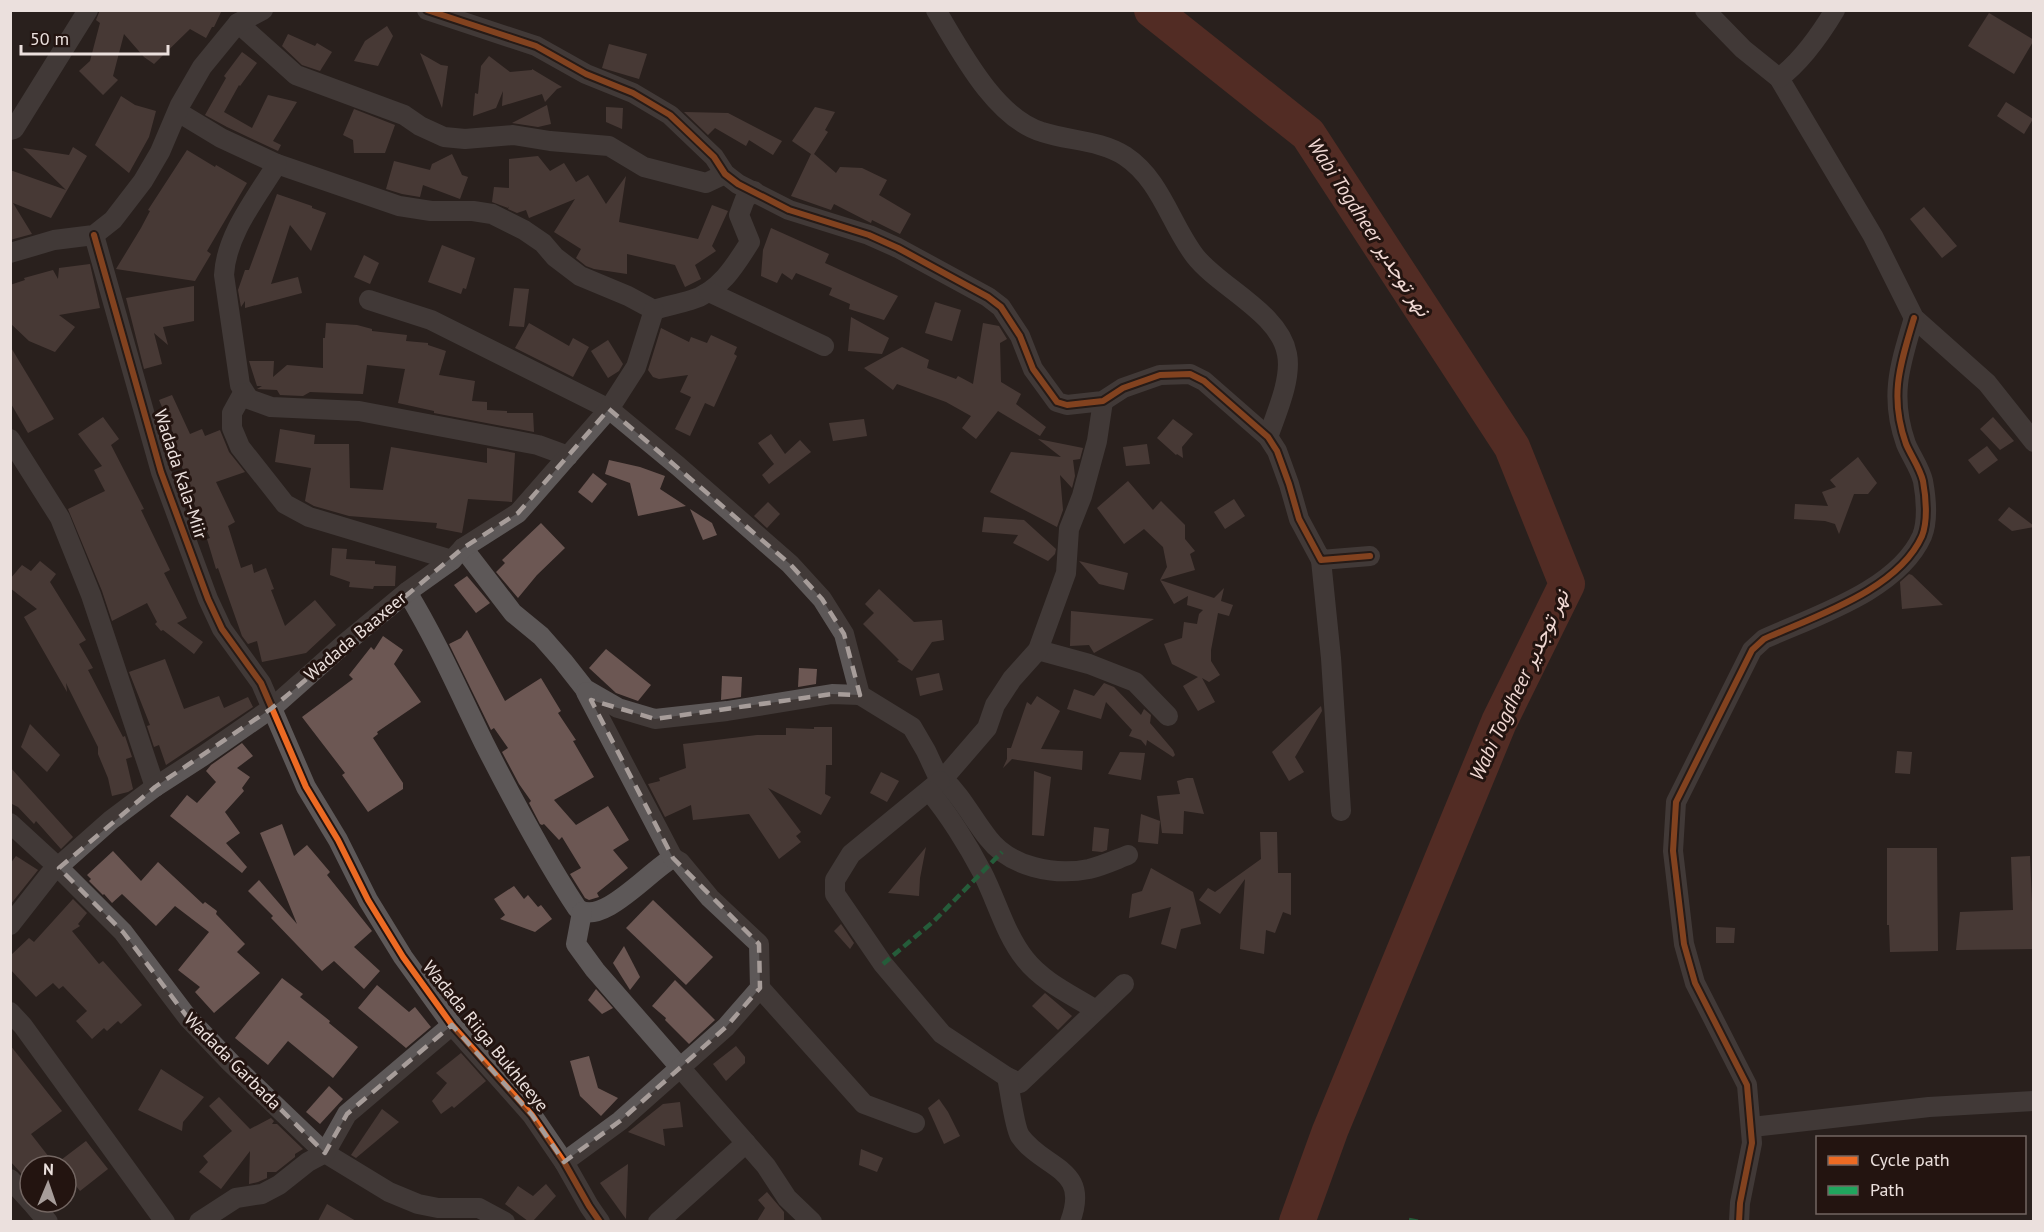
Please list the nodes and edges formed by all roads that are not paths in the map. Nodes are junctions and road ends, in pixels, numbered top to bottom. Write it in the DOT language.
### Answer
graph roads {
  1 [pos="88,10"];
  2 [pos="263,10"];
  3 [pos="427,10"];
  4 [pos="936,10"];
  5 [pos="1705,10"];
  6 [pos="1835,10"];
  7 [pos="238,22"];
  8 [pos="1779,78"];
  9 [pos="178,112"];
  10 [pos="10,130"];
  11 [pos="277,164"];
  12 [pos="725,174"];
  13 [pos="754,191"];
  14 [pos="94,235"];
  15 [pos="10,253"];
  16 [pos="709,292"];
  17 [pos="369,300"];
  18 [pos="654,310"];
  19 [pos="1914,318"];
  20 [pos="824,346"];
  21 [pos="243,393"];
  22 [pos="1102,401"];
  23 [pos="609,409"];
  24 [pos="1268,437"];
  25 [pos="10,439"];
  26 [pos="2034,442"];
  27 [pos="568,456"];
  28 [pos="458,554"];
  29 [pos="1370,556"];
  30 [pos="1321,560"];
  31 [pos="407,592"];
  32 [pos="1038,650"];
  33 [pos="585,689"];
  34 [pos="860,695"];
  35 [pos="272,708"];
  36 [pos="1168,716"];
  37 [pos="937,784"];
  38 [pos="155,787"];
  39 [pos="1341,811"];
  40 [pos="10,823"];
  41 [pos="1128,855"];
  42 [pos="673,858"];
  43 [pos="59,868"];
  44 [pos="582,912"];
  45 [pos="10,925"];
  46 [pos="1124,984"];
  47 [pos="760,988"];
  48 [pos="1096,1010"];
  49 [pos="10,1012"];
  50 [pos="452,1025"];
  51 [pos="680,1066"];
  52 [pos="1007,1077"];
  53 [pos="2034,1101"];
  54 [pos="915,1123"];
  55 [pos="1752,1126"];
  56 [pos="746,1143"];
  57 [pos="325,1153"];
  58 [pos="564,1162"];
  59 [pos="165,1221"];
  60 [pos="200,1221"];
  61 [pos="505,1221"];
  62 [pos="600,1221"];
  63 [pos="658,1221"];
  64 [pos="812,1221"];
  65 [pos="1070,1221"];
  66 [pos="1739,1221"];
  1 -- 10 [label="street"];
  2 -- 7 [label="street"];
  3 -- 12 [label="street"];
  4 -- 24 [label="street"];
  5 -- 8 [label="street"];
  6 -- 8 [label="street"];
  7 -- 9 [label="street"];
  7 -- 12 [label="street"];
  8 -- 19 [label="street"];
  9 -- 11 [label="street"];
  9 -- 14 [label="street"];
  11 -- 18 [label="street"];
  11 -- 21 [label="street"];
  12 -- 13 [label="street"];
  13 -- 16 [label="street"];
  13 -- 22 [label="street"];
  14 -- 15 [label="street"];
  14 -- 35 [label="street, Wadada Kala-Miir"];
  16 -- 18 [label="street"];
  16 -- 20 [label="street"];
  17 -- 23 [label="street"];
  18 -- 23 [label="street, Wadada Baaxeer"];
  19 -- 26 [label="street"];
  19 -- 55 [label="street"];
  21 -- 27 [label="street"];
  21 -- 28 [label="street"];
  22 -- 24 [label="street"];
  22 -- 32 [label="street"];
  23 -- 27 [label="street, Wadada Baaxeer"];
  23 -- 34 [label="street"];
  24 -- 30 [label="street"];
  25 -- 38 [label="street"];
  27 -- 28 [label="street, Wadada Baaxeer"];
  28 -- 31 [label="street, Wadada Baaxeer"];
  28 -- 33 [label="street"];
  29 -- 30 [label="street"];
  30 -- 39 [label="street"];
  31 -- 35 [label="street, Wadada Baaxeer"];
  31 -- 44 [label="street"];
  32 -- 36 [label="street"];
  32 -- 37 [label="street"];
  33 -- 34 [label="street"];
  33 -- 42 [label="street"];
  34 -- 37 [label="street"];
  35 -- 38 [label="street, Wadada Baaxeer"];
  35 -- 50 [label="street, Wadada Riiga Bukhleeye"];
  37 -- 41 [label="street"];
  37 -- 48 [label="street"];
  37 -- 52 [label="street"];
  38 -- 43 [label="street, Wadada Baaxeer"];
  40 -- 43 [label="street, Wadada Garbada"];
  42 -- 44 [label="street"];
  42 -- 47 [label="street"];
  43 -- 45 [label="street, Wadada Baaxeer"];
  43 -- 57 [label="street, Wadada Garbada"];
  44 -- 51 [label="street"];
  46 -- 48 [label="street"];
  47 -- 51 [label="street"];
  47 -- 54 [label="street"];
  48 -- 52 [label="street"];
  49 -- 59 [label="street"];
  50 -- 57 [label="street"];
  50 -- 58 [label="street, Wadada Riiga Bukhleeye"];
  51 -- 56 [label="street"];
  51 -- 58 [label="street"];
  52 -- 65 [label="street"];
  53 -- 55 [label="street"];
  55 -- 66 [label="street"];
  56 -- 63 [label="street"];
  56 -- 64 [label="street"];
  57 -- 60 [label="street"];
  57 -- 61 [label="street, Wadada Garbada"];
  58 -- 62 [label="street, Wadada Riiga Bukhleeye"];
}
